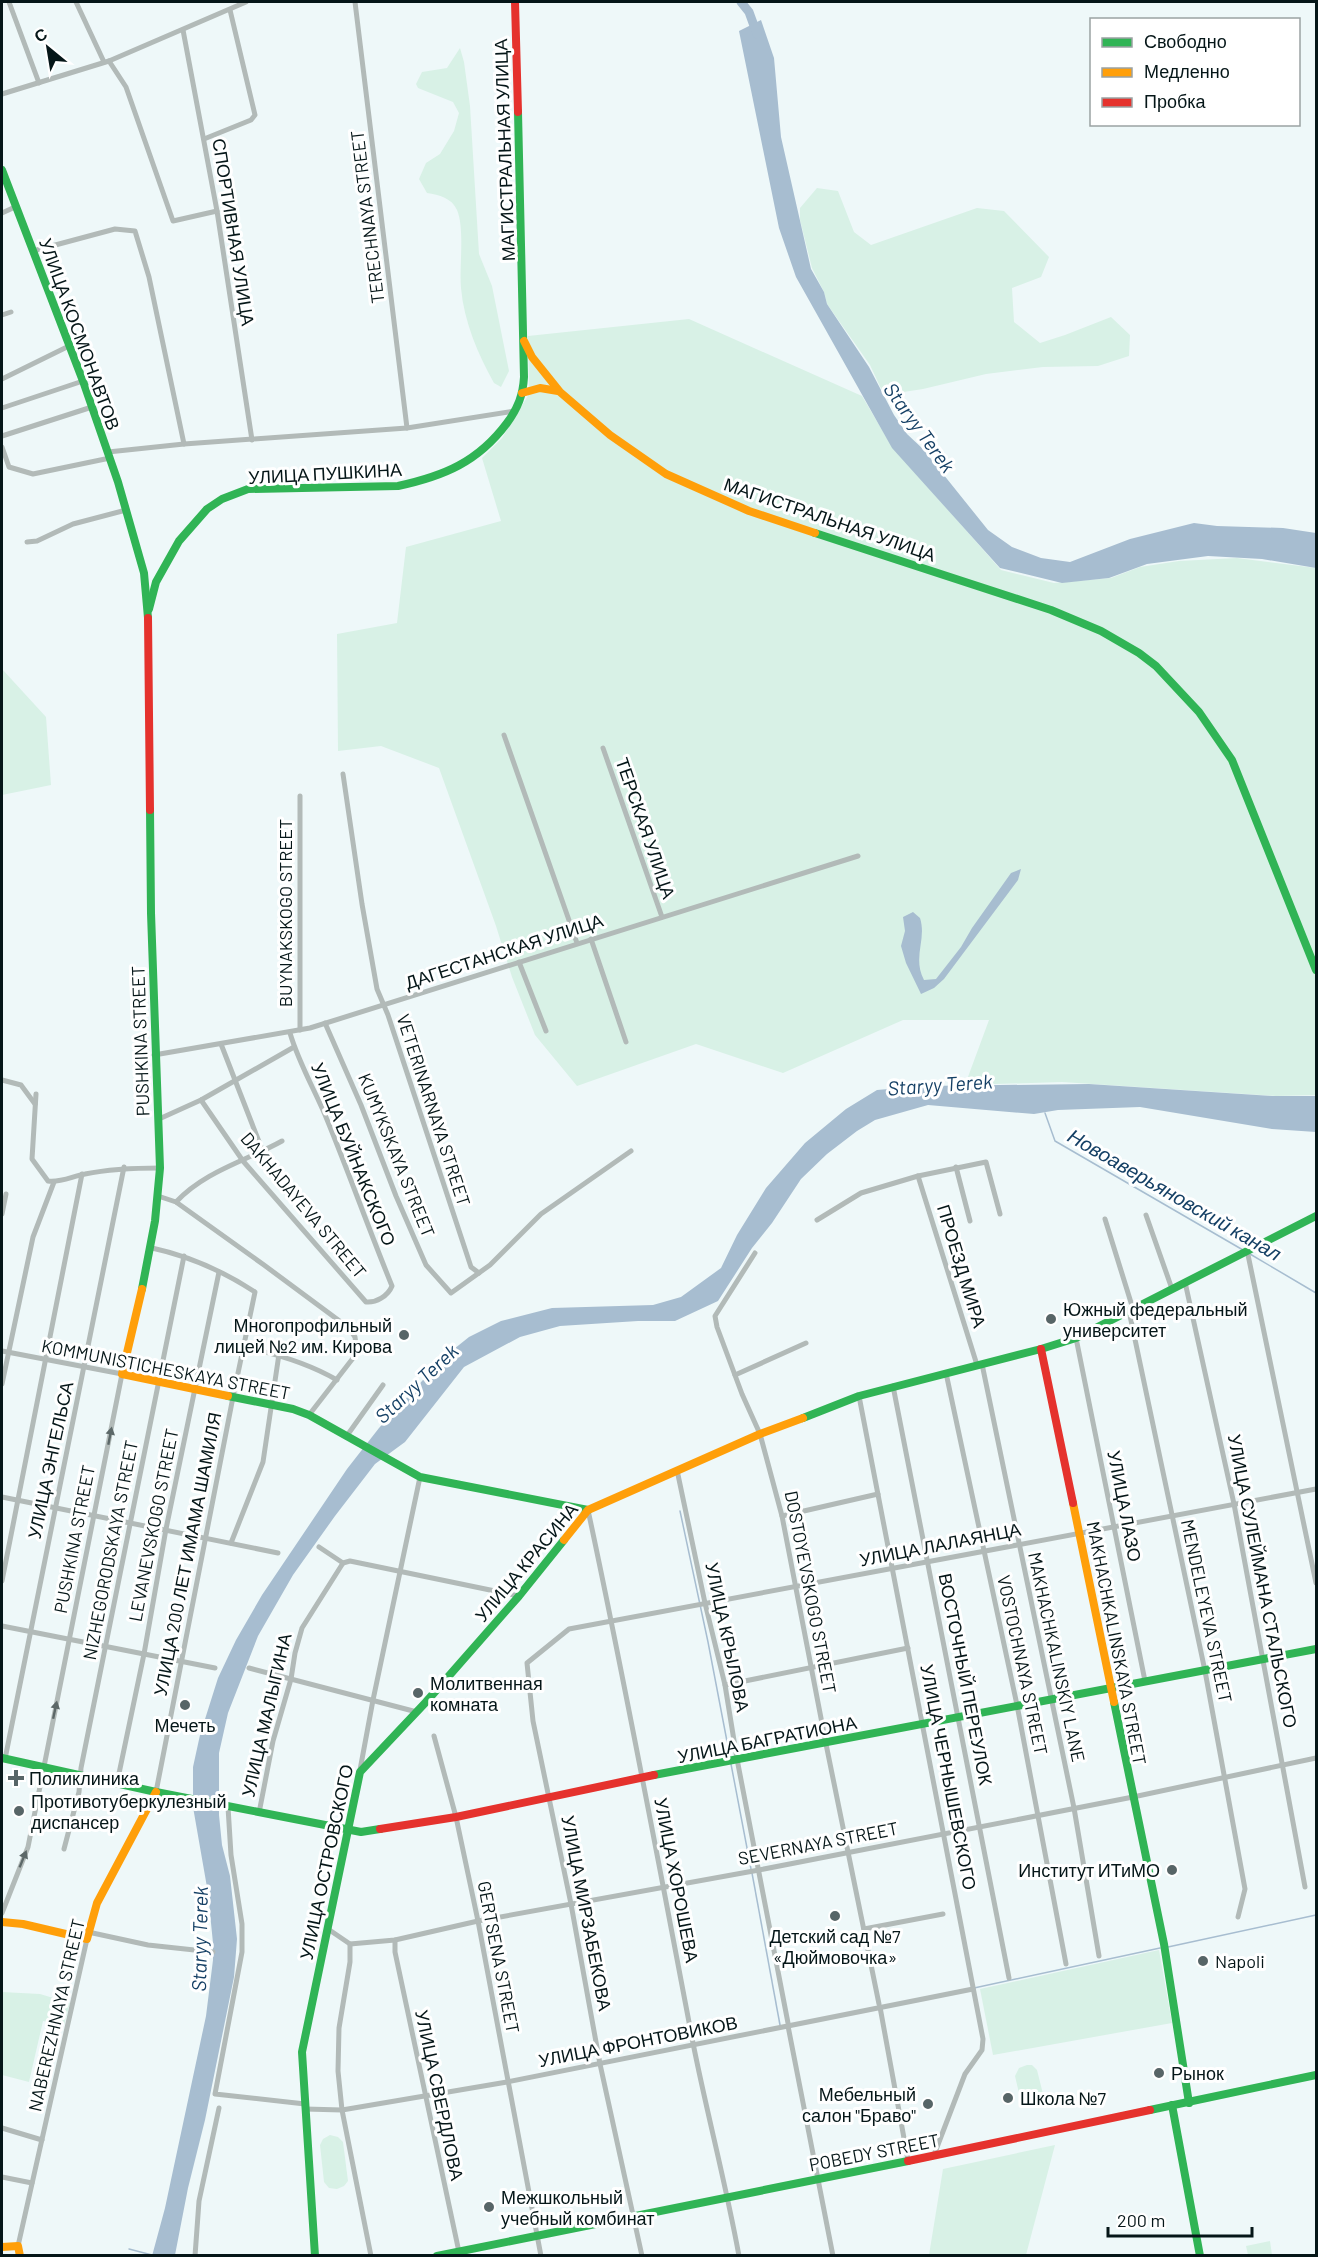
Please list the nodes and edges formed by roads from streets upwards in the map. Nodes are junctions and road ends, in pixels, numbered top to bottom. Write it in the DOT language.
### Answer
graph roads {
  1 [pos="9,2"];
  2 [pos="76,2"];
  3 [pos="246,2"];
  4 [pos="355,2"];
  5 [pos="515,2"];
  6 [pos="230,10"];
  7 [pos="183,30"];
  8 [pos="107,62"];
  9 [pos="39,82"];
  10 [pos="2,94"];
  11 [pos="204,139"];
  12 [pos="2,170"];
  13 [pos="15,207"];
  14 [pos="217,211"];
  15 [pos="2,213"];
  16 [pos="33,251"];
  17 [pos="11,312"];
  18 [pos="2,315"];
  19 [pos="525,341"];
  20 [pos="69,346"];
  21 [pos="2,379"];
  22 [pos="83,381"];
  23 [pos="560,392"];
  24 [pos="522,393"];
  25 [pos="92,407"];
  26 [pos="2,408"];
  27 [pos="515,411"];
  28 [pos="407,428"];
  29 [pos="2,436"];
  30 [pos="252,440"];
  31 [pos="184,444"];
  32 [pos="2,447"];
  33 [pos="109,455"];
  34 [pos="126,510"];
  35 [pos="27,542"];
  36 [pos="148,619"];
  37 [pos="504,735"];
  38 [pos="603,748"];
  39 [pos="343,774"];
  40 [pos="300,796"];
  41 [pos="858,856"];
  42 [pos="662,917"];
  43 [pos="591,939"];
  44 [pos="577,943"];
  45 [pos="519,962"];
  46 [pos="1317,970"];
  47 [pos="383,1005"];
  48 [pos="325,1023"];
  49 [pos="300,1030"];
  50 [pos="546,1031"];
  51 [pos="290,1033"];
  52 [pos="626,1042"];
  53 [pos="221,1044"];
  54 [pos="294,1047"];
  55 [pos="154,1054"];
  56 [pos="2,1080"];
  57 [pos="234,1081"];
  58 [pos="36,1094"];
  59 [pos="201,1100"];
  60 [pos="35,1104"];
  61 [pos="159,1119"];
  62 [pos="282,1141"];
  63 [pos="631,1151"];
  64 [pos="262,1152"];
  65 [pos="243,1161"];
  66 [pos="124,1167"];
  67 [pos="956,1167"];
  68 [pos="160,1168"];
  69 [pos="82,1174"];
  70 [pos="918,1176"];
  71 [pos="54,1182"];
  72 [pos="4,1195"];
  73 [pos="159,1196"];
  74 [pos="176,1202"];
  75 [pos="2,1214"];
  76 [pos="999,1214"];
  77 [pos="1146,1215"];
  78 [pos="1317,1216"];
  79 [pos="1105,1219"];
  80 [pos="816,1220"];
  81 [pos="970,1221"];
  82 [pos="152,1248"];
  83 [pos="1247,1250"];
  84 [pos="755,1253"];
  85 [pos="184,1256"];
  86 [pos="219,1272"];
  87 [pos="479,1273"];
  88 [pos="1185,1282"];
  89 [pos="392,1286"];
  90 [pos="1172,1289"];
  91 [pos="1131,1310"];
  92 [pos="1076,1338"];
  93 [pos="806,1343"];
  94 [pos="244,1347"];
  95 [pos="1041,1349"];
  96 [pos="4,1352"];
  97 [pos="279,1354"];
  98 [pos="45,1361"];
  99 [pos="979,1365"];
  100 [pos="84,1367"];
  101 [pos="946,1373"];
  102 [pos="122,1374"];
  103 [pos="735,1375"];
  104 [pos="337,1380"];
  105 [pos="158,1383"];
  106 [pos="2,1384"];
  107 [pos="383,1385"];
  108 [pos="893,1386"];
  109 [pos="195,1390"];
  110 [pos="859,1395"];
  111 [pos="233,1397"];
  112 [pos="273,1406"];
  113 [pos="309,1415"];
  114 [pos="760,1434"];
  115 [pos="350,1439"];
  116 [pos="677,1470"];
  117 [pos="420,1477"];
  118 [pos="1317,1489"];
  119 [pos="1299,1492"];
  120 [pos="878,1494"];
  121 [pos="2,1497"];
  122 [pos="18,1500"];
  123 [pos="1234,1504"];
  124 [pos="54,1508"];
  125 [pos="588,1510"];
  126 [pos="94,1515"];
  127 [pos="782,1516"];
  128 [pos="1172,1516"];
  129 [pos="130,1524"];
  130 [pos="1114,1527"];
  131 [pos="166,1529"];
  132 [pos="1079,1533"];
  133 [pos="205,1538"];
  134 [pos="231,1543"];
  135 [pos="1019,1545"];
  136 [pos="319,1547"];
  137 [pos="984,1551"];
  138 [pos="278,1553"];
  139 [pos="927,1562"];
  140 [pos="343,1563"];
  141 [pos="893,1568"];
  142 [pos="399,1571"];
  143 [pos="2,1581"];
  144 [pos="1317,1583"];
  145 [pos="796,1586"];
  146 [pos="519,1596"];
  147 [pos="705,1603"];
  148 [pos="612,1621"];
  149 [pos="2,1626"];
  150 [pos="569,1629"];
  151 [pos="31,1631"];
  152 [pos="70,1639"];
  153 [pos="107,1646"];
  154 [pos="908,1648"];
  155 [pos="1317,1649"];
  156 [pos="144,1654"];
  157 [pos="1264,1659"];
  158 [pos="182,1661"];
  159 [pos="811,1667"];
  160 [pos="215,1668"];
  161 [pos="249,1668"];
  162 [pos="1205,1671"];
  163 [pos="291,1679"];
  164 [pos="1146,1681"];
  165 [pos="725,1685"];
  166 [pos="1110,1687"];
  167 [pos="1050,1699"];
  168 [pos="373,1700"];
  169 [pos="1017,1705"];
  170 [pos="417,1712"];
  171 [pos="959,1716"];
  172 [pos="923,1723"];
  173 [pos="434,1736"];
  174 [pos="826,1744"];
  175 [pos="1317,1758"];
  176 [pos="3,1759"];
  177 [pos="737,1759"];
  178 [pos="1283,1766"];
  179 [pos="43,1767"];
  180 [pos="360,1772"];
  181 [pos="81,1775"];
  182 [pos="642,1777"];
  183 [pos="1225,1778"];
  184 [pos="117,1783"];
  185 [pos="156,1792"];
  186 [pos="1132,1797"];
  187 [pos="548,1798"];
  188 [pos="225,1806"];
  189 [pos="1074,1808"];
  190 [pos="259,1813"];
  191 [pos="1037,1815"];
  192 [pos="456,1817"];
  193 [pos="980,1826"];
  194 [pos="348,1830"];
  195 [pos="945,1834"];
  196 [pos="64,1849"];
  197 [pos="849,1852"];
  198 [pos="759,1870"];
  199 [pos="663,1886"];
  200 [pos="1305,1887"];
  201 [pos="571,1904"];
  202 [pos="2,1913"];
  203 [pos="943,1914"];
  204 [pos="1238,1917"];
  205 [pos="478,1921"];
  206 [pos="2,1922"];
  207 [pos="328,1929"];
  208 [pos="864,1929"];
  209 [pos="88,1935"];
  210 [pos="395,1940"];
  211 [pos="350,1944"];
  212 [pos="213,1952"];
  213 [pos="1099,1956"];
  214 [pos="1066,1964"];
  215 [pos="1009,1978"];
  216 [pos="974,1989"];
  217 [pos="880,2007"];
  218 [pos="788,2026"];
  219 [pos="694,2046"];
  220 [pos="600,2064"];
  221 [pos="1317,2075"];
  222 [pos="507,2082"];
  223 [pos="424,2096"];
  224 [pos="1189,2102"];
  225 [pos="305,2106"];
  226 [pos="1172,2106"];
  227 [pos="219,2108"];
  228 [pos="342,2110"];
  229 [pos="2,2128"];
  230 [pos="42,2140"];
  231 [pos="934,2156"];
  232 [pos="908,2160"];
  233 [pos="2,2176"];
  234 [pos="818,2179"];
  235 [pos="32,2183"];
  236 [pos="728,2198"];
  237 [pos="633,2217"];
  238 [pos="536,2237"];
  239 [pos="18,2246"];
  240 [pos="2,2247"];
  241 [pos="459,2252"];
  242 [pos="20,2256"];
  243 [pos="195,2256"];
  244 [pos="315,2256"];
  245 [pos="371,2256"];
  246 [pos="439,2256"];
  247 [pos="541,2256"];
  248 [pos="642,2256"];
  249 [pos="739,2256"];
  250 [pos="833,2256"];
  251 [pos="1200,2256"];
  1 -- 9 [label="street"];
  2 -- 8 [label="street"];
  3 -- 6 [label="street"];
  4 -- 28 [label="street, TERECHNAYA STREET"];
  5 -- 19 [label="street, МАГИСТРАЛЬНАЯ УЛИЦА"];
  6 -- 7 [label="street"];
  6 -- 11 [label="street"];
  7 -- 8 [label="street"];
  7 -- 11 [label="street, СПОРТИВНАЯ УЛИЦА"];
  8 -- 9 [label="street"];
  8 -- 14 [label="street"];
  9 -- 10 [label="street"];
  11 -- 14 [label="street, СПОРТИВНАЯ УЛИЦА"];
  12 -- 13 [label="street, УЛИЦА КОСМОНАВТОВ"];
  13 -- 15 [label="street"];
  13 -- 16 [label="street, УЛИЦА КОСМОНАВТОВ"];
  14 -- 30 [label="street, СПОРТИВНАЯ УЛИЦА"];
  16 -- 20 [label="street, УЛИЦА КОСМОНАВТОВ"];
  16 -- 31 [label="street"];
  17 -- 18 [label="street"];
  19 -- 23 [label="street, МАГИСТРАЛЬНАЯ УЛИЦА"];
  19 -- 24 [label="street, УЛИЦА ПУШКИНА"];
  20 -- 21 [label="street"];
  20 -- 22 [label="street, УЛИЦА КОСМОНАВТОВ"];
  22 -- 25 [label="street, УЛИЦА КОСМОНАВТОВ"];
  22 -- 26 [label="street"];
  23 -- 24 [label="street"];
  23 -- 46 [label="street, МАГИСТРАЛЬНАЯ УЛИЦА"];
  24 -- 27 [label="street, УЛИЦА ПУШКИНА"];
  25 -- 29 [label="street"];
  25 -- 33 [label="street, УЛИЦА КОСМОНАВТОВ"];
  27 -- 28 [label="street"];
  27 -- 36 [label="street, УЛИЦА ПУШКИНА"];
  28 -- 30 [label="street"];
  30 -- 31 [label="street"];
  31 -- 33 [label="street"];
  32 -- 33 [label="street"];
  33 -- 34 [label="street, УЛИЦА КОСМОНАВТОВ"];
  34 -- 35 [label="street"];
  34 -- 36 [label="street, УЛИЦА КОСМОНАВТОВ"];
  36 -- 55 [label="street, PUSHKINA STREET"];
  37 -- 44 [label="street"];
  38 -- 42 [label="street, ТЕРСКАЯ УЛИЦА"];
  39 -- 47 [label="street, VETERINARNAYA STREET"];
  40 -- 49 [label="street, BUYNAKSKOGO STREET"];
  41 -- 42 [label="street, ДАГЕСТАНСКАЯ УЛИЦА"];
  42 -- 43 [label="street, ДАГЕСТАНСКАЯ УЛИЦА"];
  43 -- 44 [label="street, ДАГЕСТАНСКАЯ УЛИЦА"];
  43 -- 52 [label="street"];
  44 -- 45 [label="street, ДАГЕСТАНСКАЯ УЛИЦА"];
  45 -- 47 [label="street, ДАГЕСТАНСКАЯ УЛИЦА"];
  45 -- 50 [label="street"];
  47 -- 48 [label="street, ДАГЕСТАНСКАЯ УЛИЦА"];
  47 -- 87 [label="street, VETERINARNAYA STREET"];
  48 -- 49 [label="street, ДАГЕСТАНСКАЯ УЛИЦА"];
  48 -- 87 [label="street, KUMYKSKAYA STREET"];
  49 -- 51 [label="street, ДАГЕСТАНСКАЯ УЛИЦА"];
  51 -- 53 [label="street, ДАГЕСТАНСКАЯ УЛИЦА"];
  51 -- 54 [label="street, УЛИЦА БУЙНАКСКОГО"];
  53 -- 55 [label="street, ДАГЕСТАНСКАЯ УЛИЦА"];
  53 -- 57 [label="street"];
  54 -- 57 [label="street"];
  54 -- 89 [label="street, УЛИЦА БУЙНАКСКОГО"];
  55 -- 61 [label="street, PUSHKINA STREET"];
  56 -- 60 [label="street"];
  57 -- 59 [label="street"];
  57 -- 64 [label="street"];
  58 -- 60 [label="street"];
  59 -- 61 [label="street"];
  59 -- 65 [label="street, DAKHADAYEVA STREET"];
  60 -- 71 [label="street"];
  61 -- 68 [label="street, PUSHKINA STREET"];
  62 -- 64 [label="street"];
  63 -- 87 [label="street"];
  64 -- 65 [label="street"];
  65 -- 74 [label="street"];
  65 -- 89 [label="street, DAKHADAYEVA STREET"];
  66 -- 68 [label="street"];
  66 -- 69 [label="street"];
  66 -- 100 [label="street, УЛИЦА ЭНГЕЛЬСА"];
  67 -- 70 [label="street"];
  67 -- 76 [label="street"];
  67 -- 81 [label="street"];
  68 -- 73 [label="street, PUSHKINA STREET"];
  69 -- 71 [label="street"];
  69 -- 98 [label="street"];
  70 -- 80 [label="street"];
  70 -- 99 [label="street, ПРОЕЗД МИРА"];
  71 -- 96 [label="street"];
  72 -- 75 [label="street"];
  73 -- 74 [label="street"];
  73 -- 82 [label="street, PUSHKINA STREET"];
  74 -- 104 [label="street"];
  77 -- 90 [label="street"];
  78 -- 83 [label="street, УЛИЦА КРАСИНА"];
  79 -- 91 [label="street"];
  82 -- 85 [label="street, УЛИЦА 200 ЛЕТ ИМАМА ШАМИЛЯ"];
  82 -- 102 [label="street, PUSHKINA STREET"];
  83 -- 88 [label="street, УЛИЦА КРАСИНА"];
  83 -- 119 [label="street"];
  84 -- 103 [label="street"];
  85 -- 86 [label="street, УЛИЦА 200 ЛЕТ ИМАМА ШАМИЛЯ"];
  85 -- 105 [label="street, NIZHEGORODSKAYA STREET"];
  86 -- 94 [label="street, УЛИЦА 200 ЛЕТ ИМАМА ШАМИЛЯ"];
  86 -- 109 [label="street, LEVANEVSKOGO STREET"];
  88 -- 90 [label="street, УЛИЦА КРАСИНА"];
  88 -- 123 [label="street, УЛИЦА СУЛЕЙМАНА СТАЛЬСКОГО"];
  90 -- 91 [label="street, УЛИЦА КРАСИНА"];
  91 -- 92 [label="street, УЛИЦА КРАСИНА"];
  91 -- 128 [label="street, MENDELEYEVA STREET"];
  92 -- 95 [label="street, УЛИЦА КРАСИНА"];
  92 -- 130 [label="street, УЛИЦА ЛАЗО"];
  93 -- 103 [label="street"];
  94 -- 97 [label="street"];
  94 -- 111 [label="street, УЛИЦА 200 ЛЕТ ИМАМА ШАМИЛЯ"];
  95 -- 99 [label="street, УЛИЦА КРАСИНА"];
  95 -- 132 [label="street, MAKHACHKALINSKAYA STREET"];
  96 -- 98 [label="street, KOMMUNISTICHESKAYA STREET"];
  96 -- 106 [label="street"];
  97 -- 104 [label="street"];
  97 -- 112 [label="street"];
  98 -- 100 [label="street, KOMMUNISTICHESKAYA STREET"];
  98 -- 122 [label="street"];
  99 -- 101 [label="street, УЛИЦА КРАСИНА"];
  99 -- 135 [label="street, MAKHACHKALINSKIY LANE"];
  100 -- 102 [label="street, KOMMUNISTICHESKAYA STREET"];
  100 -- 124 [label="street, УЛИЦА ЭНГЕЛЬСА"];
  101 -- 108 [label="street, УЛИЦА КРАСИНА"];
  101 -- 137 [label="street, VOSTOCHNAYA STREET"];
  102 -- 105 [label="street, KOMMUNISTICHESKAYA STREET"];
  126 -- 102 [label="street, PUSHKINA STREET, one-way"];
  103 -- 114 [label="street"];
  104 -- 113 [label="street"];
  105 -- 109 [label="street, KOMMUNISTICHESKAYA STREET"];
  105 -- 129 [label="street, NIZHEGORODSKAYA STREET"];
  107 -- 115 [label="street"];
  108 -- 110 [label="street, УЛИЦА КРАСИНА"];
  108 -- 139 [label="street, ВОСТОЧНЫЙ ПЕРЕУЛОК"];
  109 -- 111 [label="street, KOMMUNISTICHESKAYA STREET"];
  109 -- 131 [label="street, LEVANEVSKOGO STREET"];
  110 -- 114 [label="street, УЛИЦА КРАСИНА"];
  110 -- 120 [label="street, УЛИЦА ЧЕРНЫШЕВСКОГО"];
  111 -- 112 [label="street, KOMMUNISTICHESKAYA STREET"];
  111 -- 133 [label="street, УЛИЦА 200 ЛЕТ ИМАМА ШАМИЛЯ"];
  112 -- 113 [label="street, KOMMUNISTICHESKAYA STREET"];
  112 -- 134 [label="street"];
  113 -- 115 [label="street, KOMMUNISTICHESKAYA STREET"];
  114 -- 116 [label="street, УЛИЦА КРАСИНА"];
  114 -- 127 [label="street, DOSTOYEVSKOGO STREET"];
  115 -- 117 [label="street, KOMMUNISTICHESKAYA STREET"];
  116 -- 125 [label="street, УЛИЦА КРАСИНА"];
  116 -- 147 [label="street, УЛИЦА КРЫЛОВА"];
  117 -- 125 [label="street"];
  117 -- 142 [label="street, УЛИЦА ОСТРОВСКОГО"];
  118 -- 119 [label="street, УЛИЦА ЛАЛАЯНЦА"];
  119 -- 123 [label="street, УЛИЦА ЛАЛАЯНЦА"];
  119 -- 144 [label="street"];
  120 -- 127 [label="street"];
  120 -- 141 [label="street, УЛИЦА ЧЕРНЫШЕВСКОГО"];
  121 -- 122 [label="street"];
  122 -- 124 [label="street"];
  122 -- 143 [label="street"];
  123 -- 128 [label="street, УЛИЦА ЛАЛАЯНЦА"];
  123 -- 157 [label="street, УЛИЦА СУЛЕЙМАНА СТАЛЬСКОГО"];
  124 -- 126 [label="street"];
  124 -- 151 [label="street, УЛИЦА ЭНГЕЛЬСА"];
  125 -- 146 [label="street, УЛИЦА КРАСИНА"];
  125 -- 148 [label="street, УЛИЦА ХОРОШЕВА"];
  126 -- 129 [label="street"];
  126 -- 152 [label="street, PUSHKINA STREET"];
  127 -- 145 [label="street, DOSTOYEVSKOGO STREET"];
  128 -- 130 [label="street, УЛИЦА ЛАЛАЯНЦА"];
  128 -- 162 [label="street, MENDELEYEVA STREET"];
  129 -- 131 [label="street"];
  129 -- 153 [label="street, NIZHEGORODSKAYA STREET"];
  130 -- 132 [label="street, УЛИЦА ЛАЛАЯНЦА"];
  130 -- 164 [label="street, УЛИЦА ЛАЗО"];
  131 -- 133 [label="street"];
  131 -- 156 [label="street, LEVANEVSKOGO STREET"];
  132 -- 135 [label="street, УЛИЦА ЛАЛАЯНЦА"];
  132 -- 166 [label="street, MAKHACHKALINSKAYA STREET"];
  133 -- 134 [label="street"];
  133 -- 158 [label="street, УЛИЦА 200 ЛЕТ ИМАМА ШАМИЛЯ"];
  134 -- 138 [label="street"];
  135 -- 137 [label="street, УЛИЦА ЛАЛАЯНЦА"];
  135 -- 167 [label="street, MAKHACHKALINSKIY LANE"];
  136 -- 140 [label="street"];
  137 -- 139 [label="street, УЛИЦА ЛАЛАЯНЦА"];
  137 -- 169 [label="street, VOSTOCHNAYA STREET"];
  139 -- 141 [label="street, УЛИЦА ЛАЛАЯНЦА"];
  139 -- 171 [label="street, ВОСТОЧНЫЙ ПЕРЕУЛОК"];
  140 -- 142 [label="street"];
  140 -- 163 [label="street, УЛИЦА МАЛЫГИНА"];
  141 -- 145 [label="street, УЛИЦА ЛАЛАЯНЦА"];
  141 -- 154 [label="street, УЛИЦА ЧЕРНЫШЕВСКОГО"];
  142 -- 146 [label="street"];
  142 -- 168 [label="street, УЛИЦА ОСТРОВСКОГО"];
  145 -- 147 [label="street, УЛИЦА ЛАЛАЯНЦА"];
  145 -- 159 [label="street, DOSTOYEVSKOGO STREET"];
  146 -- 170 [label="street, УЛИЦА КРАСИНА"];
  147 -- 148 [label="street, УЛИЦА ЛАЛАЯНЦА"];
  147 -- 165 [label="street, УЛИЦА КРЫЛОВА"];
  148 -- 150 [label="street, УЛИЦА ЛАЛАЯНЦА"];
  148 -- 182 [label="street, УЛИЦА ХОРОШЕВА"];
  149 -- 151 [label="street"];
  150 -- 187 [label="street, УЛИЦА МИРЗАБЕКОВА"];
  151 -- 152 [label="street"];
  151 -- 176 [label="street, УЛИЦА ЭНГЕЛЬСА"];
  152 -- 153 [label="street"];
  179 -- 152 [label="street, PUSHKINA STREET, one-way"];
  153 -- 156 [label="street"];
  153 -- 181 [label="street, NIZHEGORODSKAYA STREET"];
  154 -- 159 [label="street"];
  154 -- 172 [label="street, УЛИЦА ЧЕРНЫШЕВСКОГО"];
  155 -- 157 [label="street, УЛИЦА БАГРАТИОНА"];
  156 -- 158 [label="street"];
  156 -- 184 [label="street, LEVANEVSKOGO STREET"];
  157 -- 162 [label="street, УЛИЦА БАГРАТИОНА"];
  157 -- 178 [label="street, УЛИЦА СУЛЕЙМАНА СТАЛЬСКОГО"];
  158 -- 160 [label="street"];
  158 -- 185 [label="street, УЛИЦА 200 ЛЕТ ИМАМА ШАМИЛЯ"];
  159 -- 165 [label="street"];
  159 -- 174 [label="street, DOSTOYEVSKOGO STREET"];
  161 -- 163 [label="street"];
  162 -- 164 [label="street, УЛИЦА БАГРАТИОНА"];
  162 -- 183 [label="street, MENDELEYEVA STREET"];
  163 -- 168 [label="street"];
  163 -- 190 [label="street, УЛИЦА МАЛЫГИНА"];
  164 -- 166 [label="street, УЛИЦА БАГРАТИОНА"];
  165 -- 177 [label="street, УЛИЦА КРЫЛОВА"];
  166 -- 167 [label="street, УЛИЦА БАГРАТИОНА"];
  166 -- 186 [label="street, MAKHACHKALINSKAYA STREET"];
  167 -- 169 [label="street, УЛИЦА БАГРАТИОНА"];
  167 -- 189 [label="street, MAKHACHKALINSKIY LANE"];
  168 -- 170 [label="street"];
  168 -- 180 [label="street, УЛИЦА ОСТРОВСКОГО"];
  169 -- 171 [label="street, УЛИЦА БАГРАТИОНА"];
  169 -- 191 [label="street, VOSTOCHNAYA STREET"];
  170 -- 180 [label="street, УЛИЦА КРАСИНА"];
  171 -- 172 [label="street, УЛИЦА БАГРАТИОНА"];
  171 -- 193 [label="street, ВОСТОЧНЫЙ ПЕРЕУЛОК"];
  172 -- 174 [label="street, УЛИЦА БАГРАТИОНА"];
  172 -- 195 [label="street, УЛИЦА ЧЕРНЫШЕВСКОГО"];
  173 -- 192 [label="street, GERTSENA STREET"];
  174 -- 177 [label="street, УЛИЦА БАГРАТИОНА"];
  174 -- 197 [label="street, DOSTOYEVSKOGO STREET"];
  175 -- 178 [label="street, SEVERNAYA STREET"];
  176 -- 179 [label="street"];
  177 -- 182 [label="street, УЛИЦА БАГРАТИОНА"];
  177 -- 198 [label="street, УЛИЦА КРЫЛОВА"];
  178 -- 183 [label="street, SEVERNAYA STREET"];
  178 -- 200 [label="street, УЛИЦА СУЛЕЙМАНА СТАЛЬСКОГО"];
  179 -- 181 [label="street"];
  202 -- 179 [label="street, PUSHKINA STREET, one-way"];
  180 -- 194 [label="street, УЛИЦА ОСТРОВСКОГО"];
  181 -- 184 [label="street"];
  181 -- 196 [label="street, NIZHEGORODSKAYA STREET"];
  182 -- 187 [label="street, УЛИЦА БАГРАТИОНА"];
  182 -- 199 [label="street, УЛИЦА ХОРОШЕВА"];
  183 -- 186 [label="street, SEVERNAYA STREET"];
  183 -- 204 [label="street, MENDELEYEVA STREET"];
  184 -- 185 [label="street"];
  185 -- 188 [label="street, УЛИЦА БАГРАТИОНА"];
  185 -- 209 [label="street, NABEREZHNAYA STREET"];
  186 -- 189 [label="street, SEVERNAYA STREET"];
  186 -- 224 [label="street, MAKHACHKALINSKAYA STREET"];
  187 -- 192 [label="street, УЛИЦА БАГРАТИОНА"];
  187 -- 201 [label="street, УЛИЦА МИРЗАБЕКОВА"];
  188 -- 190 [label="street, УЛИЦА БАГРАТИОНА"];
  188 -- 225 [label="street, УЛИЦА ФРОНТОВИКОВ"];
  189 -- 191 [label="street, SEVERNAYA STREET"];
  189 -- 213 [label="street, MAKHACHKALINSKIY LANE"];
  190 -- 194 [label="street, УЛИЦА БАГРАТИОНА"];
  191 -- 193 [label="street, SEVERNAYA STREET"];
  191 -- 214 [label="street, VOSTOCHNAYA STREET"];
  192 -- 194 [label="street, УЛИЦА БАГРАТИОНА"];
  192 -- 205 [label="street, GERTSENA STREET"];
  193 -- 195 [label="street, SEVERNAYA STREET"];
  193 -- 215 [label="street, ВОСТОЧНЫЙ ПЕРЕУЛОК"];
  194 -- 207 [label="street, УЛИЦА ОСТРОВСКОГО"];
  195 -- 197 [label="street, SEVERNAYA STREET"];
  195 -- 216 [label="street, УЛИЦА ЧЕРНЫШЕВСКОГО"];
  197 -- 198 [label="street, SEVERNAYA STREET"];
  197 -- 208 [label="street, DOSTOYEVSKOGO STREET"];
  198 -- 199 [label="street, SEVERNAYA STREET"];
  198 -- 218 [label="street, УЛИЦА КРЫЛОВА"];
  199 -- 201 [label="street, SEVERNAYA STREET"];
  199 -- 219 [label="street, УЛИЦА ХОРОШЕВА"];
  201 -- 205 [label="street, SEVERNAYA STREET"];
  201 -- 220 [label="street, УЛИЦА МИРЗАБЕКОВА"];
  203 -- 208 [label="street"];
  205 -- 210 [label="street, SEVERNAYA STREET"];
  205 -- 222 [label="street, GERTSENA STREET"];
  206 -- 209 [label="street"];
  207 -- 211 [label="street"];
  207 -- 225 [label="street, УЛИЦА ОСТРОВСКОГО"];
  208 -- 217 [label="street, DOSTOYEVSKOGO STREET"];
  209 -- 212 [label="street"];
  209 -- 230 [label="street, NABEREZHNAYA STREET"];
  210 -- 211 [label="street, SEVERNAYA STREET"];
  210 -- 223 [label="street, УЛИЦА СВЕРДЛОВА"];
  211 -- 228 [label="street"];
  216 -- 217 [label="street, УЛИЦА ФРОНТОВИКОВ"];
  216 -- 231 [label="street, УЛИЦА ЧЕРНЫШЕВСКОГО"];
  217 -- 218 [label="street, УЛИЦА ФРОНТОВИКОВ"];
  217 -- 232 [label="street, DOSTOYEVSKOGO STREET"];
  218 -- 219 [label="street, УЛИЦА ФРОНТОВИКОВ"];
  218 -- 234 [label="street, УЛИЦА КРЫЛОВА"];
  219 -- 220 [label="street, УЛИЦА ФРОНТОВИКОВ"];
  219 -- 236 [label="street, УЛИЦА ХОРОШЕВА"];
  220 -- 222 [label="street, УЛИЦА ФРОНТОВИКОВ"];
  220 -- 237 [label="street, УЛИЦА МИРЗАБЕКОВА"];
  221 -- 224 [label="street, POBEDY STREET"];
  222 -- 223 [label="street, УЛИЦА ФРОНТОВИКОВ"];
  222 -- 238 [label="street, GERTSENA STREET"];
  223 -- 228 [label="street, УЛИЦА ФРОНТОВИКОВ"];
  223 -- 241 [label="street, УЛИЦА СВЕРДЛОВА"];
  224 -- 226 [label="street, POBEDY STREET"];
  225 -- 228 [label="street, УЛИЦА ФРОНТОВИКОВ"];
  225 -- 244 [label="street, УЛИЦА ОСТРОВСКОГО"];
  226 -- 231 [label="street, POBEDY STREET"];
  226 -- 251 [label="street"];
  227 -- 243 [label="street"];
  228 -- 245 [label="street"];
  229 -- 230 [label="street"];
  230 -- 235 [label="street, NABEREZHNAYA STREET"];
  231 -- 232 [label="street, POBEDY STREET"];
  231 -- 234 [label="street, POBEDY STREET"];
  232 -- 234 [label="street, POBEDY STREET"];
  233 -- 235 [label="street"];
  234 -- 236 [label="street, POBEDY STREET"];
  234 -- 250 [label="street, УЛИЦА КРЫЛОВА"];
  235 -- 239 [label="street, NABEREZHNAYA STREET"];
  236 -- 237 [label="street, POBEDY STREET"];
  236 -- 249 [label="street, УЛИЦА ХОРОШЕВА"];
  237 -- 238 [label="street, POBEDY STREET"];
  237 -- 248 [label="street, УЛИЦА МИРЗАБЕКОВА"];
  238 -- 241 [label="street, POBEDY STREET"];
  238 -- 247 [label="street, GERTSENA STREET"];
  239 -- 240 [label="street"];
  239 -- 242 [label="street, NABEREZHNAYA STREET"];
  241 -- 246 [label="street, POBEDY STREET"];
}
